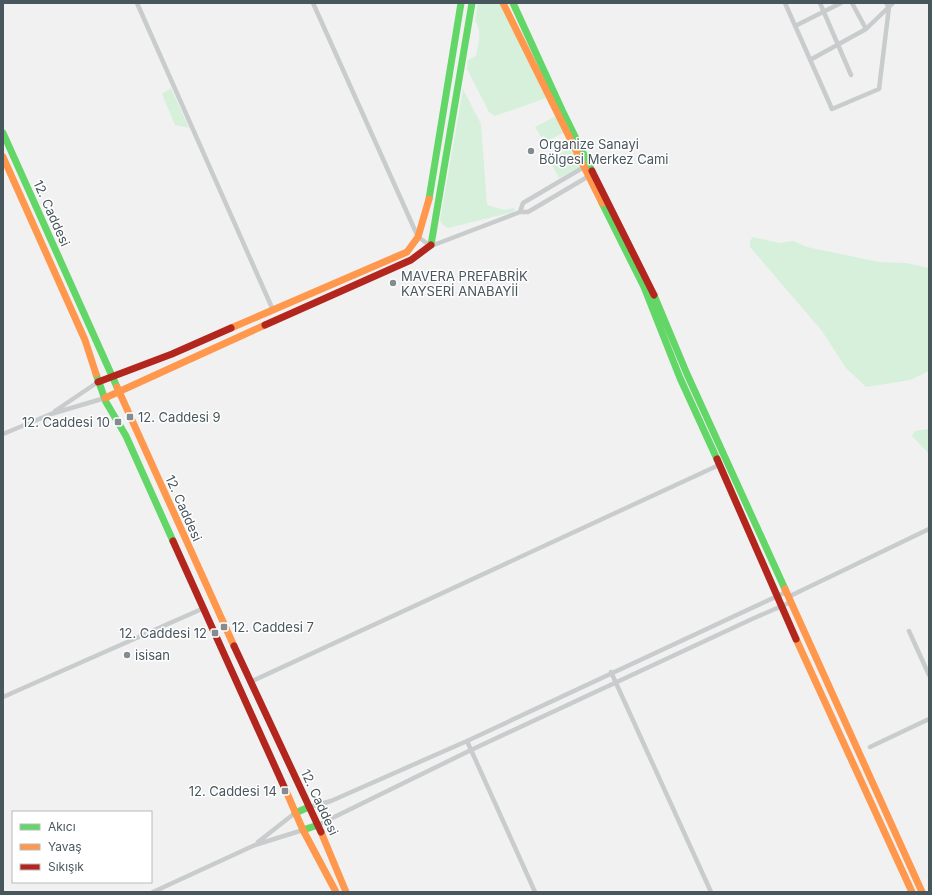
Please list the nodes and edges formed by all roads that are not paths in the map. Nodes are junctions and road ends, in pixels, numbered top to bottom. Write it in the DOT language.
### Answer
graph roads {
  1 [pos="137,3"];
  2 [pos="313,3"];
  3 [pos="462,3"];
  4 [pos="472,3"];
  5 [pos="503,3"];
  6 [pos="513,3"];
  7 [pos="785,3"];
  8 [pos="820,3"];
  9 [pos="841,3"];
  10 [pos="852,3"];
  11 [pos="889,4"];
  12 [pos="824,11"];
  13 [pos="795,26"];
  14 [pos="866,29"];
  15 [pos="839,45"];
  16 [pos="810,60"];
  17 [pos="851,75"];
  18 [pos="3,133"];
  19 [pos="3,157"];
  20 [pos="584,167"];
  21 [pos="589,176"];
  22 [pos="520,212"];
  23 [pos="418,237"];
  24 [pos="431,246"];
  25 [pos="273,310"];
  26 [pos="277,319"];
  27 [pos="112,376"];
  28 [pos="98,382"];
  29 [pos="119,392"];
  30 [pos="105,398"];
  31 [pos="51,414"];
  32 [pos="3,434"];
  33 [pos="719,465"];
  34 [pos="929,530"];
  35 [pos="776,596"];
  36 [pos="788,597"];
  37 [pos="781,607"];
  38 [pos="204,608"];
  39 [pos="909,631"];
  40 [pos="611,672"];
  41 [pos="929,675"];
  42 [pos="250,682"];
  43 [pos="616,682"];
  44 [pos="3,697"];
  45 [pos="929,719"];
  46 [pos="845,724"];
  47 [pos="836,728"];
  48 [pos="466,741"];
  49 [pos="870,747"];
  50 [pos="471,750"];
  51 [pos="309,807"];
  52 [pos="295,813"];
  53 [pos="318,825"];
  54 [pos="303,830"];
  55 [pos="255,845"];
  56 [pos="153,892"];
  57 [pos="336,892"];
  58 [pos="346,892"];
  59 [pos="535,892"];
  60 [pos="710,892"];
  61 [pos="912,892"];
  62 [pos="922,892"];
  1 -- 25 [label="street"];
  2 -- 23 [label="street"];
  3 -- 23 [label="street"];
  4 -- 24 [label="street"];
  5 -- 20 [label="street"];
  6 -- 36 [label="street"];
  7 -- 13 [label="street"];
  8 -- 12 [label="street"];
  9 -- 12 [label="street"];
  10 -- 14 [label="street"];
  11 -- 14 [label="street"];
  11 -- 16 [label="street"];
  12 -- 13 [label="street"];
  12 -- 15 [label="street"];
  13 -- 16 [label="street"];
  14 -- 15 [label="street"];
  15 -- 16 [label="street"];
  15 -- 17 [label="street"];
  18 -- 27 [label="street, 12. Caddesi"];
  19 -- 28 [label="street, 12. Caddesi"];
  20 -- 21 [label="street"];
  20 -- 22 [label="street"];
  21 -- 22 [label="street"];
  21 -- 33 [label="street"];
  22 -- 24 [label="street"];
  23 -- 24 [label="street"];
  23 -- 25 [label="street"];
  24 -- 26 [label="street"];
  25 -- 26 [label="street"];
  25 -- 27 [label="street"];
  26 -- 29 [label="street"];
  27 -- 28 [label="street"];
  27 -- 29 [label="street, 12. Caddesi"];
  28 -- 30 [label="street, 12. Caddesi"];
  28 -- 31 [label="street"];
  29 -- 30 [label="street"];
  29 -- 42 [label="street, 12. Caddesi"];
  30 -- 31 [label="street"];
  30 -- 38 [label="street, 12. Caddesi"];
  31 -- 32 [label="street"];
  33 -- 35 [label="street"];
  33 -- 42 [label="street"];
  34 -- 36 [label="street"];
  35 -- 36 [label="street"];
  35 -- 37 [label="street"];
  35 -- 40 [label="street"];
  36 -- 37 [label="street"];
  36 -- 46 [label="street"];
  37 -- 43 [label="street"];
  37 -- 47 [label="street"];
  38 -- 44 [label="street"];
  38 -- 52 [label="street, 12. Caddesi"];
  39 -- 41 [label="street"];
  40 -- 43 [label="street"];
  40 -- 48 [label="street"];
  42 -- 51 [label="street, 12. Caddesi"];
  43 -- 50 [label="street"];
  43 -- 60 [label="street"];
  45 -- 49 [label="street"];
  46 -- 47 [label="street"];
  46 -- 62 [label="street"];
  47 -- 61 [label="street"];
  48 -- 50 [label="street"];
  48 -- 51 [label="street"];
  50 -- 53 [label="street"];
  50 -- 59 [label="street"];
  51 -- 52 [label="street"];
  51 -- 53 [label="street, 12. Caddesi"];
  52 -- 54 [label="street, 12. Caddesi"];
  52 -- 55 [label="street"];
  53 -- 54 [label="street"];
  53 -- 58 [label="street, 12. Caddesi"];
  54 -- 55 [label="street"];
  54 -- 57 [label="street, 12. Caddesi"];
  55 -- 56 [label="street"];
}
